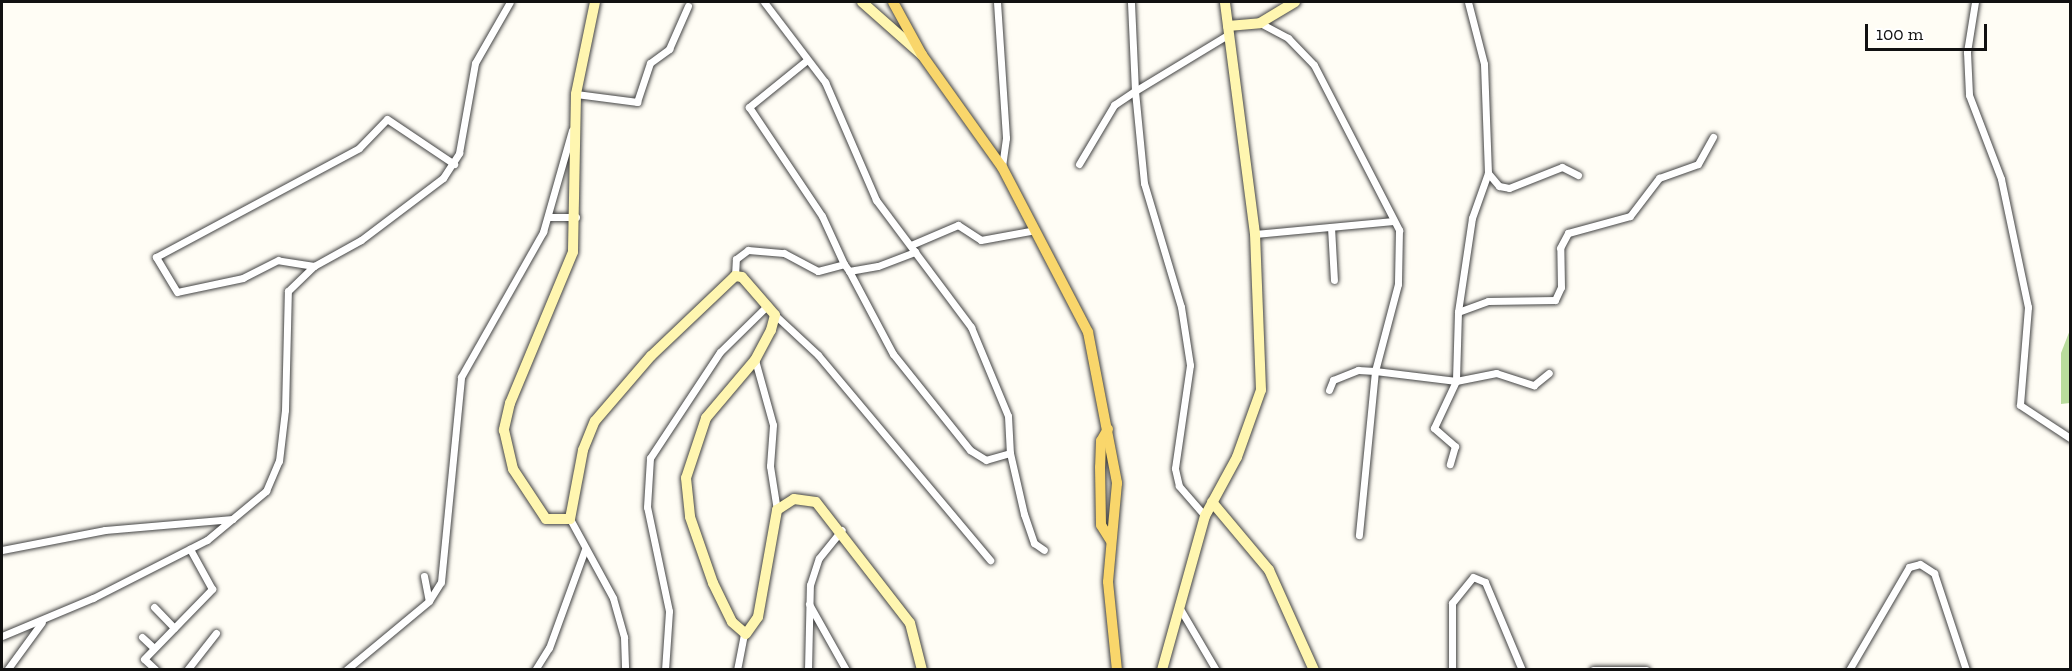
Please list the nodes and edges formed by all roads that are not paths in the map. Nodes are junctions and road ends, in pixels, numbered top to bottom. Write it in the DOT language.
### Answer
graph roads {
  1 [pos="510,2"];
  2 [pos="596,2"];
  3 [pos="764,2"];
  4 [pos="862,2"];
  5 [pos="893,2"];
  6 [pos="997,2"];
  7 [pos="1131,2"];
  8 [pos="1225,2"];
  9 [pos="1295,2"];
  10 [pos="1468,2"];
  11 [pos="1975,2"];
  12 [pos="687,6"];
  13 [pos="1260,23"];
  14 [pos="1229,30"];
  15 [pos="922,55"];
  16 [pos="807,60"];
  17 [pos="1135,91"];
  18 [pos="576,94"];
  19 [pos="576,116"];
  20 [pos="1713,137"];
  21 [pos="453,164"];
  22 [pos="1079,164"];
  23 [pos="1002,167"];
  24 [pos="1488,173"];
  25 [pos="1578,175"];
  26 [pos="549,217"];
  27 [pos="578,217"];
  28 [pos="1393,221"];
  29 [pos="1331,227"];
  30 [pos="1030,231"];
  31 [pos="1255,234"];
  32 [pos="913,248"];
  33 [pos="844,264"];
  34 [pos="315,266"];
  35 [pos="849,271"];
  36 [pos="735,276"];
  37 [pos="1334,280"];
  38 [pos="768,305"];
  39 [pos="1458,312"];
  40 [pos="775,315"];
  41 [pos="754,360"];
  42 [pos="1375,371"];
  43 [pos="1549,373"];
  44 [pos="1456,381"];
  45 [pos="1329,390"];
  46 [pos="1108,429"];
  47 [pos="2070,438"];
  48 [pos="1011,453"];
  49 [pos="1450,464"];
  50 [pos="1101,486"];
  51 [pos="1117,487"];
  52 [pos="1212,502"];
  53 [pos="777,510"];
  54 [pos="1205,516"];
  55 [pos="238,517"];
  56 [pos="570,519"];
  57 [pos="842,530"];
  58 [pos="1359,535"];
  59 [pos="1111,541"];
  60 [pos="190,549"];
  61 [pos="585,549"];
  62 [pos="2,550"];
  63 [pos="1044,550"];
  64 [pos="990,560"];
  65 [pos="424,576"];
  66 [pos="429,601"];
  67 [pos="808,602"];
  68 [pos="1178,605"];
  69 [pos="154,607"];
  70 [pos="42,622"];
  71 [pos="174,628"];
  72 [pos="216,633"];
  73 [pos="744,633"];
  74 [pos="2,636"];
  75 [pos="142,637"];
  76 [pos="154,648"];
  77 [pos="8,669"];
  78 [pos="156,669"];
  79 [pos="187,669"];
  80 [pos="346,669"];
  81 [pos="535,669"];
  82 [pos="625,669"];
  83 [pos="665,669"];
  84 [pos="737,669"];
  85 [pos="808,669"];
  86 [pos="846,669"];
  87 [pos="922,669"];
  88 [pos="1117,669"];
  89 [pos="1161,669"];
  90 [pos="1216,669"];
  91 [pos="1314,669"];
  92 [pos="1452,669"];
  93 [pos="1522,669"];
  94 [pos="1593,669"];
  95 [pos="1646,669"];
  96 [pos="1849,669"];
  97 [pos="1966,669"];
  1 -- 21 [label="street"];
  2 -- 18 [label="street"];
  3 -- 16 [label="street"];
  4 -- 15 [label="street"];
  5 -- 15 [label="main road"];
  6 -- 23 [label="street"];
  7 -- 17 [label="street"];
  8 -- 14 [label="street"];
  9 -- 13 [label="street"];
  10 -- 24 [label="street"];
  11 -- 47 [label="street"];
  12 -- 18 [label="street"];
  13 -- 14 [label="street"];
  13 -- 28 [label="street"];
  14 -- 17 [label="street"];
  14 -- 31 [label="street"];
  15 -- 23 [label="main road"];
  16 -- 32 [label="street"];
  16 -- 33 [label="street"];
  17 -- 22 [label="street"];
  17 -- 54 [label="street"];
  18 -- 19 [label="street"];
  19 -- 26 [label="street"];
  19 -- 27 [label="street"];
  20 -- 39 [label="street"];
  21 -- 34 [label="street"];
  21 -- 34 [label="street"];
  23 -- 30 [label="main road"];
  24 -- 25 [label="street"];
  24 -- 39 [label="street"];
  26 -- 27 [label="street"];
  26 -- 66 [label="street"];
  27 -- 56 [label="street"];
  28 -- 29 [label="street"];
  28 -- 42 [label="street"];
  29 -- 31 [label="street"];
  29 -- 37 [label="street"];
  30 -- 32 [label="street"];
  30 -- 46 [label="main road"];
  31 -- 52 [label="street"];
  32 -- 35 [label="street"];
  32 -- 48 [label="street"];
  33 -- 35 [label="street"];
  33 -- 36 [label="street"];
  34 -- 55 [label="street"];
  35 -- 48 [label="street"];
  36 -- 38 [label="street"];
  36 -- 56 [label="street"];
  38 -- 40 [label="street"];
  38 -- 83 [label="street"];
  39 -- 44 [label="street"];
  40 -- 41 [label="street"];
  40 -- 64 [label="street"];
  41 -- 53 [label="street"];
  41 -- 73 [label="street"];
  42 -- 44 [label="street"];
  42 -- 45 [label="street"];
  42 -- 58 [label="street"];
  43 -- 44 [label="street"];
  44 -- 49 [label="street"];
  46 -- 50 [label="main road"];
  46 -- 51 [label="main road"];
  48 -- 63 [label="street"];
  50 -- 51 [label="main road"];
  50 -- 59 [label="main road"];
  51 -- 59 [label="main road"];
  52 -- 54 [label="street"];
  52 -- 91 [label="street"];
  53 -- 57 [label="street"];
  53 -- 73 [label="street"];
  54 -- 68 [label="street"];
  55 -- 60 [label="street"];
  55 -- 62 [label="street"];
  56 -- 61 [label="street"];
  57 -- 67 [label="street"];
  57 -- 87 [label="street"];
  59 -- 88 [label="main road"];
  60 -- 70 [label="street"];
  60 -- 71 [label="street"];
  61 -- 81 [label="street"];
  61 -- 82 [label="street"];
  65 -- 66 [label="street"];
  66 -- 80 [label="street"];
  67 -- 85 [label="street"];
  67 -- 86 [label="street"];
  68 -- 89 [label="street"];
  68 -- 90 [label="street"];
  69 -- 71 [label="street"];
  70 -- 74 [label="street"];
  70 -- 77 [label="street"];
  71 -- 76 [label="street"];
  72 -- 79 [label="street"];
  73 -- 84 [label="street"];
  75 -- 76 [label="street"];
  76 -- 78 [label="street"];
  92 -- 93 [label="street"];
  94 -- 95 [label="street"];
  96 -- 97 [label="street"];
}
